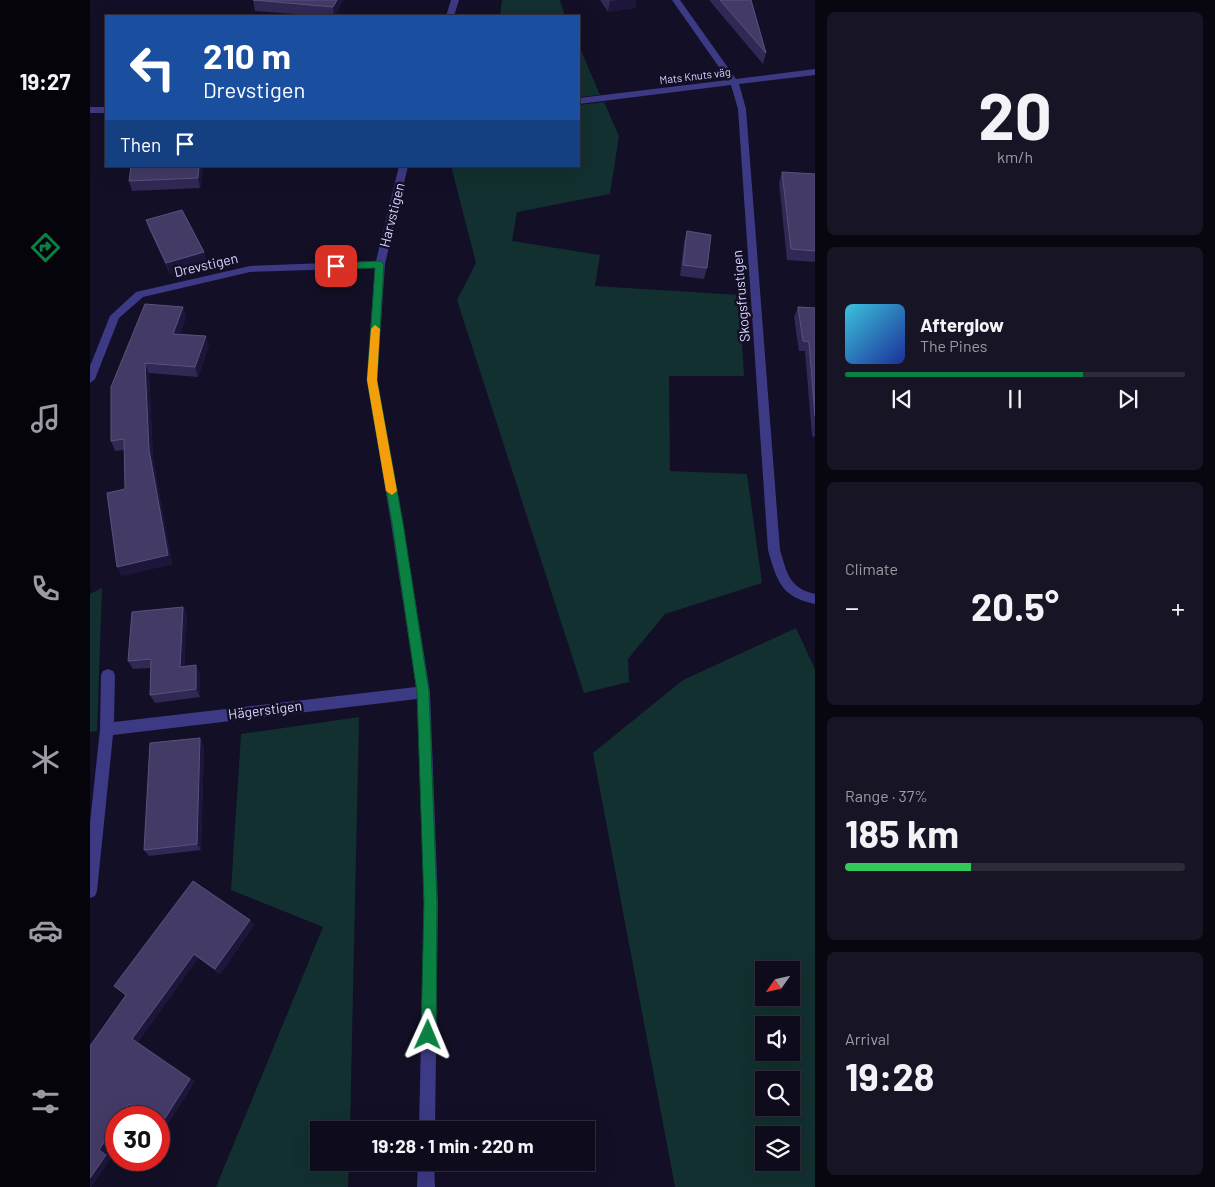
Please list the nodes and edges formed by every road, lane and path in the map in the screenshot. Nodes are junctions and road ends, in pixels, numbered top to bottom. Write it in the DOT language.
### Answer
graph roads {
  1 [pos="455,0"];
  2 [pos="676,0"];
  3 [pos="450,15"];
  4 [pos="815,72"];
  5 [pos="734,82"];
  6 [pos="580,102"];
  7 [pos="90,110"];
  8 [pos="105,110"];
  9 [pos="404,167"];
  10 [pos="380,264"];
  11 [pos="90,379"];
  12 [pos="809,598"];
  13 [pos="108,675"];
  14 [pos="423,692"];
  15 [pos="107,729"];
  16 [pos="90,891"];
  17 [pos="427,1121"];
  18 [pos="426,1171"];
  19 [pos="426,1187"];
  1 -- 3 [label="street"];
  2 -- 5 [label="street, Skogsfrustigen"];
  4 -- 5 [label="street, Mats Knuts väg"];
  5 -- 6 [label="street, Mats Knuts väg"];
  5 -- 12 [label="street, Skogsfrustigen"];
  7 -- 8 [label="street"];
  9 -- 10 [label="street, Harvstigen"];
  10 -- 11 [label="street, Drevstigen"];
  10 -- 14 [label="street, Harvstigen"];
  13 -- 15 [label="street"];
  14 -- 15 [label="street, Hägerstigen"];
  14 -- 17 [label="street, Harvstigen"];
  15 -- 16 [label="street"];
  18 -- 19 [label="street"];
}
